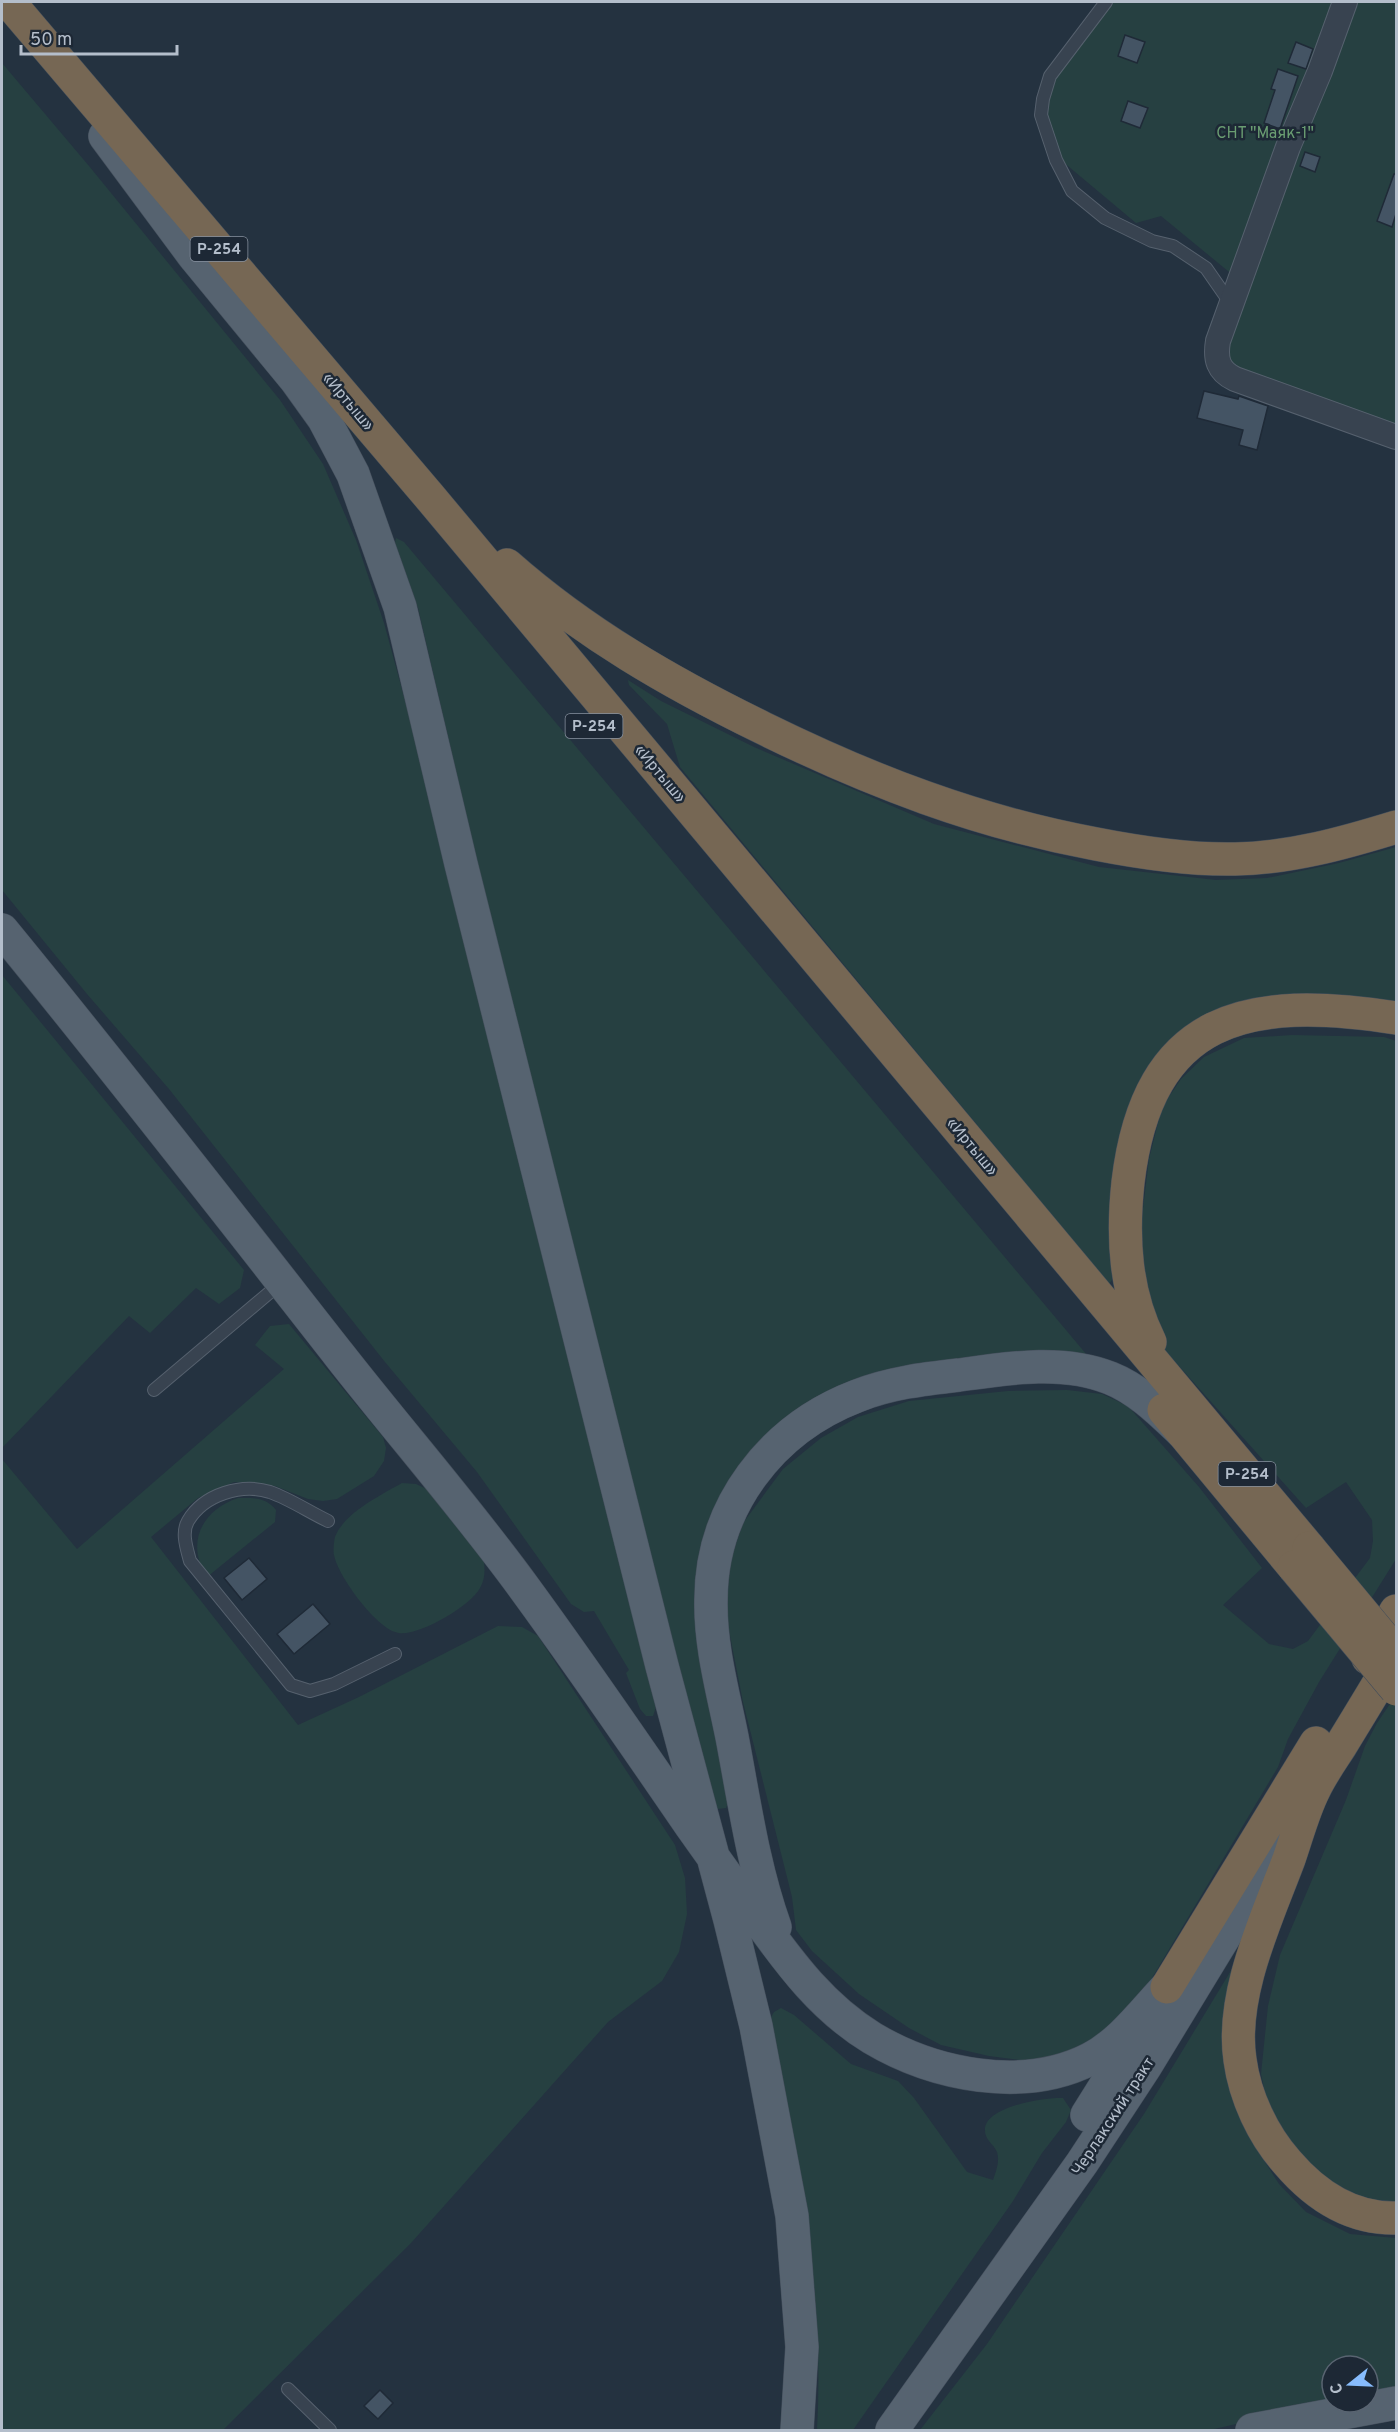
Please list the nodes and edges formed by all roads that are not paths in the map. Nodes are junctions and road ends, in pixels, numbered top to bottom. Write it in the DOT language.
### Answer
graph roads {
  1 [pos="9,2"];
  2 [pos="1106,2"];
  3 [pos="1345,2"];
  4 [pos="2,22"];
  5 [pos="102,132"];
  6 [pos="152,170"];
  7 [pos="1232,305"];
  8 [pos="1396,436"];
  9 [pos="1396,827"];
  10 [pos="2,930"];
  11 [pos="1396,1018"];
  12 [pos="282,1282"];
  13 [pos="154,1390"];
  14 [pos="1185,1400"];
  15 [pos="1184,1434"];
  16 [pos="328,1521"];
  17 [pos="1302,1557"];
  18 [pos="1396,1611"];
  19 [pos="1396,1653"];
  20 [pos="395,1654"];
  21 [pos="1396,1689"];
  22 [pos="1313,1790"];
  23 [pos="714,1858"];
  24 [pos="790,1962"];
  25 [pos="1167,1987"];
  26 [pos="1396,2218"];
  27 [pos="288,2389"];
  28 [pos="1396,2403"];
  29 [pos="330,2430"];
  30 [pos="797,2430"];
  31 [pos="870,2430"];
  32 [pos="892,2430"];
  33 [pos="1252,2430"];
  1 -- 6 [label="highway, «Иртыш» / Р-254"];
  2 -- 7 [label="lane"];
  3 -- 7 [label="street"];
  4 -- 5 [label="highway, «Иртыш» / Р-254"];
  5 -- 15 [label="highway, «Иртыш» / Р-254"];
  5 -- 23 [label="main road"];
  6 -- 9 [label="highway"];
  6 -- 14 [label="highway, «Иртыш» / Р-254"];
  7 -- 8 [label="street"];
  10 -- 12 [label="main road"];
  11 -- 14 [label="highway"];
  12 -- 13 [label="lane"];
  12 -- 23 [label="main road"];
  14 -- 17 [label="highway, «Иртыш» / Р-254"];
  15 -- 17 [label="highway, «Иртыш» / Р-254"];
  15 -- 24 [label="main road"];
  16 -- 20 [label="lane"];
  17 -- 19 [label="highway, Р-254, bridge"];
  17 -- 21 [label="highway, Р-254, bridge"];
  18 -- 25 [label="highway"];
  19 -- 22 [label="highway"];
  22 -- 26 [label="highway"];
  22 -- 32 [label="main road, Черлакский тракт"];
  23 -- 24 [label="main road"];
  23 -- 30 [label="main road"];
  24 -- 25 [label="main road"];
  25 -- 31 [label="main road, Черлакский тракт"];
  27 -- 29 [label="lane"];
  28 -- 33 [label="main road"];
}
